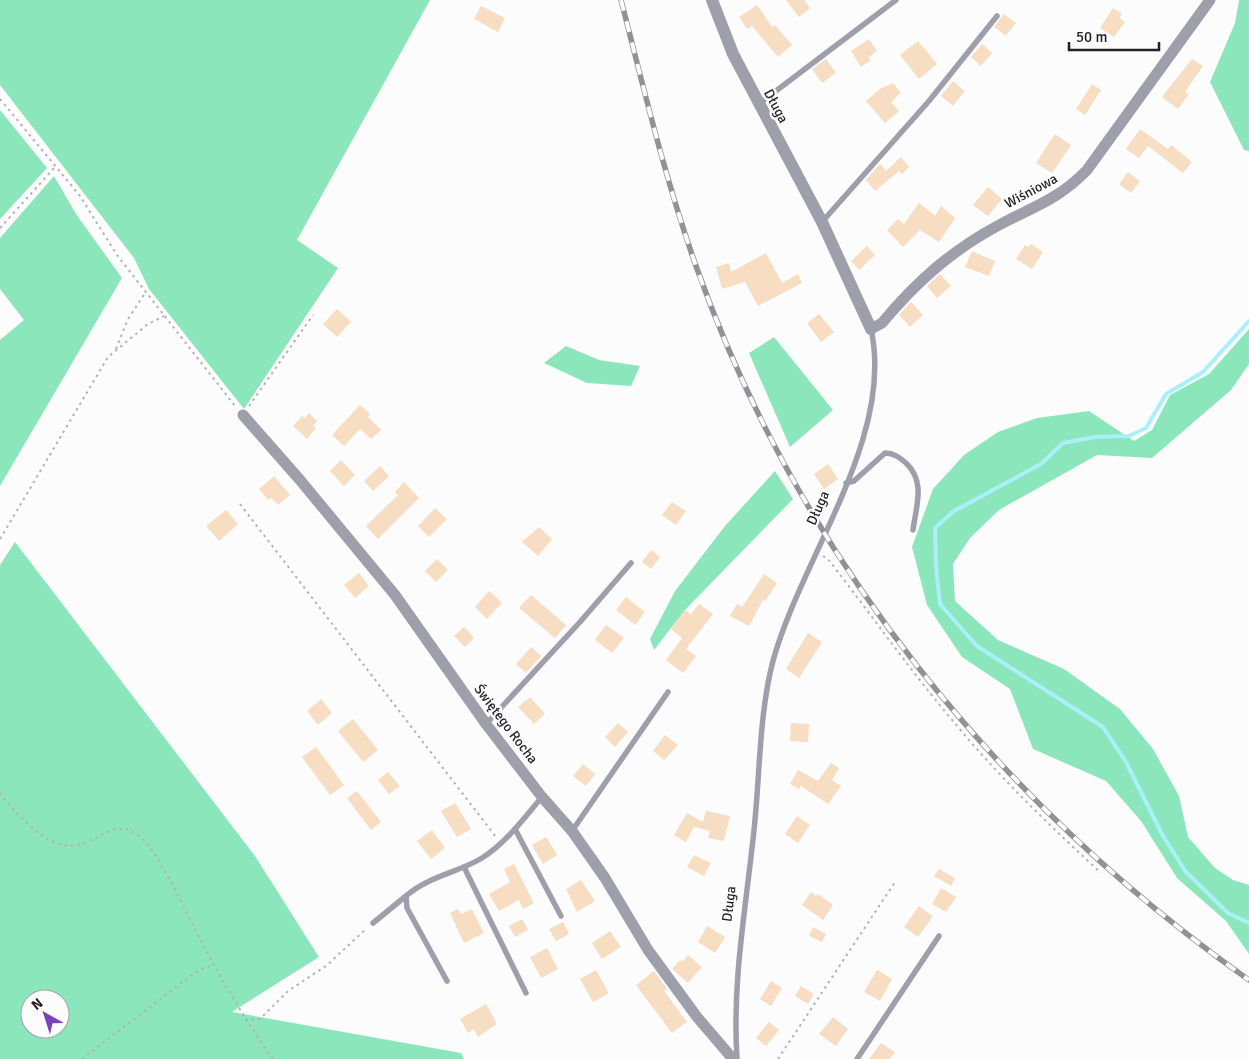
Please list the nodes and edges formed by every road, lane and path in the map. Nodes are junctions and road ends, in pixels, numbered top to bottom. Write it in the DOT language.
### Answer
graph roads {
  1 [pos="712,0"];
  2 [pos="896,0"];
  3 [pos="1210,0"];
  4 [pos="996,16"];
  5 [pos="0,99"];
  6 [pos="758,105"];
  7 [pos="55,167"];
  8 [pos="822,222"];
  9 [pos="0,228"];
  10 [pos="145,292"];
  11 [pos="314,315"];
  12 [pos="164,316"];
  13 [pos="871,330"];
  14 [pos="116,351"];
  15 [pos="243,415"];
  16 [pos="846,483"];
  17 [pos="240,504"];
  18 [pos="912,530"];
  19 [pos="0,539"];
  20 [pos="816,552"];
  21 [pos="631,563"];
  22 [pos="668,692"];
  23 [pos="486,724"];
  24 [pos="0,792"];
  25 [pos="542,797"];
  26 [pos="515,829"];
  27 [pos="572,832"];
  28 [pos="501,844"];
  29 [pos="464,867"];
  30 [pos="1101,873"];
  31 [pos="895,882"];
  32 [pos="406,896"];
  33 [pos="561,916"];
  34 [pos="373,924"];
  35 [pos="938,936"];
  36 [pos="215,966"];
  37 [pos="447,981"];
  38 [pos="526,993"];
  39 [pos="245,1020"];
  40 [pos="82,1059"];
  41 [pos="273,1059"];
  42 [pos="735,1059"];
  43 [pos="778,1059"];
  44 [pos="857,1059"];
  1 -- 6 [label="street, Długa"];
  2 -- 6 [label="lane"];
  3 -- 13 [label="street, Wiśniowa"];
  4 -- 8 [label="lane"];
  5 -- 7 [label="path"];
  6 -- 8 [label="street, Długa"];
  7 -- 9 [label="path"];
  7 -- 10 [label="path"];
  8 -- 13 [label="street, Długa"];
  10 -- 12 [label="path"];
  10 -- 14 [label="path"];
  11 -- 15 [label="path"];
  12 -- 14 [label="path"];
  12 -- 15 [label="path"];
  13 -- 16 [label="lane, Długa"];
  14 -- 19 [label="path"];
  15 -- 23 [label="street, Świętego Rocha"];
  16 -- 18 [label="lane"];
  16 -- 20 [label="lane, Długa"];
  17 -- 28 [label="path"];
  20 -- 30 [label="path"];
  20 -- 42 [label="lane, Długa"];
  21 -- 23 [label="lane"];
  22 -- 27 [label="lane"];
  23 -- 25 [label="street, Świętego Rocha"];
  24 -- 36 [label="path"];
  25 -- 26 [label="lane"];
  25 -- 27 [label="street, Świętego Rocha"];
  26 -- 28 [label="lane"];
  26 -- 33 [label="lane"];
  27 -- 42 [label="street, Świętego Rocha"];
  28 -- 29 [label="lane"];
  29 -- 32 [label="lane"];
  29 -- 38 [label="lane"];
  31 -- 43 [label="path"];
  32 -- 34 [label="lane"];
  32 -- 37 [label="lane"];
  34 -- 39 [label="path"];
  35 -- 44 [label="lane"];
  36 -- 39 [label="path"];
  36 -- 40 [label="path"];
  39 -- 41 [label="path"];
}
